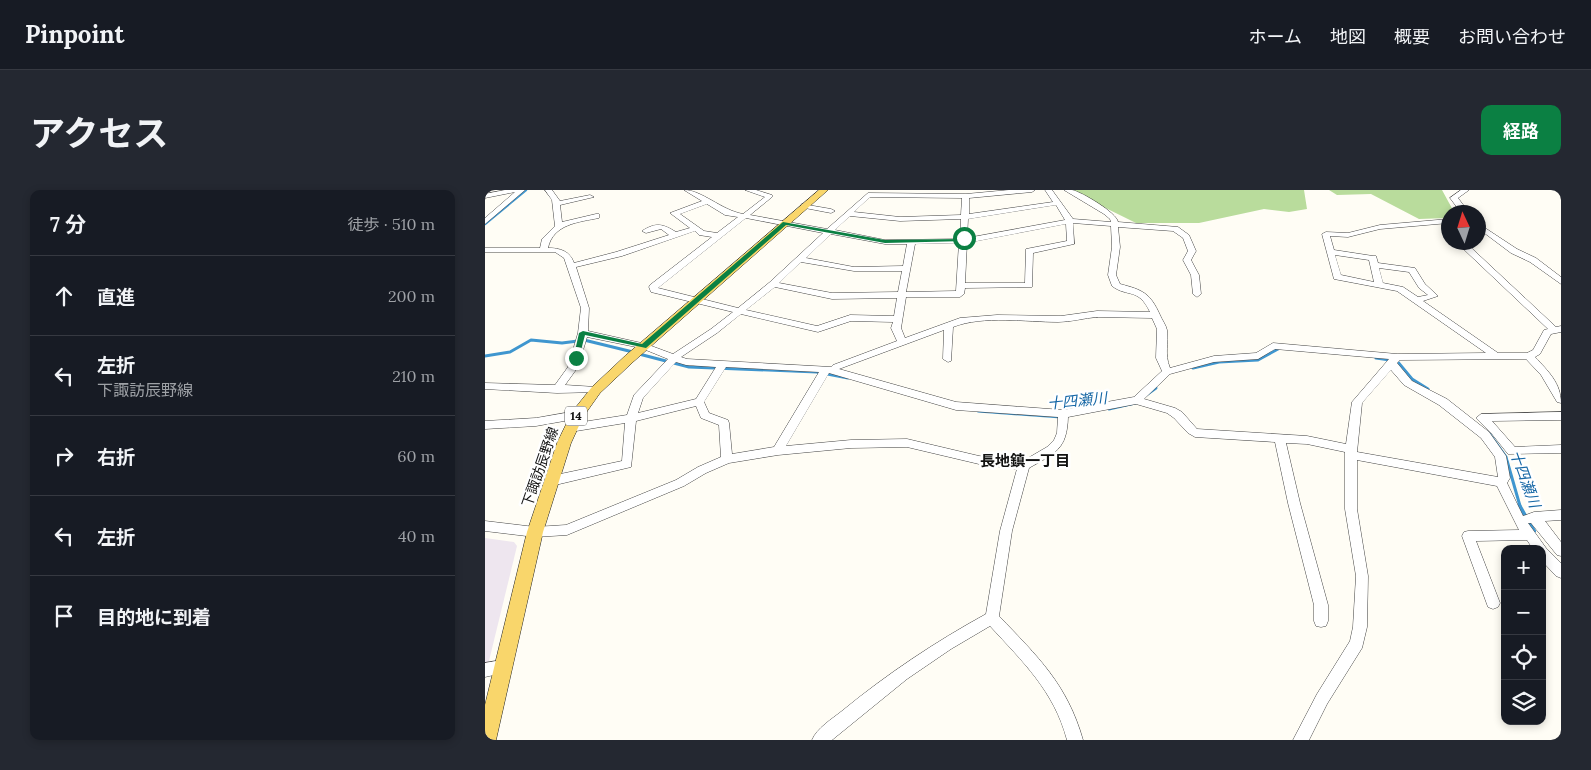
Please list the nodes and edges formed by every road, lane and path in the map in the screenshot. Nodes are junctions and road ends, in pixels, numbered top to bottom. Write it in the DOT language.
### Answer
graph roads {
  1 [pos="516,190"];
  2 [pos="522,190"];
  3 [pos="548,190"];
  4 [pos="687,190"];
  5 [pos="748,190"];
  6 [pos="824,190"];
  7 [pos="1032,190"];
  8 [pos="1048,190"];
  9 [pos="1067,190"];
  10 [pos="1466,190"];
  11 [pos="485,196"];
  12 [pos="966,196"];
  13 [pos="590,197"];
  14 [pos="707,202"];
  15 [pos="1057,203"];
  16 [pos="557,204"];
  17 [pos="1460,205"];
  18 [pos="805,206"];
  19 [pos="831,211"];
  20 [pos="848,214"];
  21 [pos="596,216"];
  22 [pos="744,216"];
  23 [pos="965,216"];
  24 [pos="1070,221"];
  25 [pos="485,222"];
  26 [pos="1441,223"];
  27 [pos="785,224"];
  28 [pos="559,225"];
  29 [pos="1114,225"];
  30 [pos="694,229"];
  31 [pos="646,231"];
  32 [pos="1486,231"];
  33 [pos="828,232"];
  34 [pos="675,235"];
  35 [pos="719,236"];
  36 [pos="963,241"];
  37 [pos="911,242"];
  38 [pos="544,249"];
  39 [pos="485,250"];
  40 [pos="1469,250"];
  41 [pos="1331,252"];
  42 [pos="800,258"];
  43 [pos="1375,265"];
  44 [pos="571,266"];
  45 [pos="906,268"];
  46 [pos="1561,281"];
  47 [pos="773,284"];
  48 [pos="1379,285"];
  49 [pos="961,286"];
  50 [pos="1197,294"];
  51 [pos="902,295"];
  52 [pos="697,299"];
  53 [pos="1418,300"];
  54 [pos="740,310"];
  55 [pos="1155,315"];
  56 [pos="898,319"];
  57 [pos="949,324"];
  58 [pos="1557,329"];
  59 [pos="583,333"];
  60 [pos="902,342"];
  61 [pos="643,346"];
  62 [pos="1496,356"];
  63 [pos="1529,356"];
  64 [pos="675,358"];
  65 [pos="949,360"];
  66 [pos="1395,360"];
  67 [pos="722,365"];
  68 [pos="830,370"];
  69 [pos="1167,372"];
  70 [pos="485,386"];
  71 [pos="557,390"];
  72 [pos="597,390"];
  73 [pos="1137,400"];
  74 [pos="1561,400"];
  75 [pos="699,402"];
  76 [pos="1063,414"];
  77 [pos="577,415"];
  78 [pos="1561,416"];
  79 [pos="631,418"];
  80 [pos="485,426"];
  81 [pos="570,428"];
  82 [pos="1280,438"];
  83 [pos="1561,449"];
  84 [pos="778,451"];
  85 [pos="1351,452"];
  86 [pos="1504,452"];
  87 [pos="727,459"];
  88 [pos="1024,466"];
  89 [pos="551,481"];
  90 [pos="1501,482"];
  91 [pos="1561,515"];
  92 [pos="1534,517"];
  93 [pos="1519,520"];
  94 [pos="485,526"];
  95 [pos="535,532"];
  96 [pos="1530,535"];
  97 [pos="1537,545"];
  98 [pos="1561,551"];
  99 [pos="1546,556"];
  100 [pos="1561,572"];
  101 [pos="1493,603"];
  102 [pos="992,618"];
  103 [pos="1321,621"];
  104 [pos="502,668"];
  105 [pos="485,670"];
  106 [pos="486,740"];
  107 [pos="820,740"];
  108 [pos="1075,740"];
  109 [pos="1301,740"];
  1 -- 11 [label="street"];
  2 -- 25 [label="street"];
  3 -- 16 [label="street"];
  4 -- 14 [label="street"];
  5 -- 22 [label="street"];
  6 -- 18 [label="main road, 下諏訪辰野線 / 14"];
  7 -- 12 [label="street"];
  8 -- 15 [label="street"];
  9 -- 29 [label="street"];
  10 -- 17 [label="street"];
  12 -- 20 [label="street"];
  12 -- 23 [label="street"];
  13 -- 16 [label="street"];
  14 -- 22 [label="street"];
  14 -- 30 [label="street"];
  15 -- 23 [label="street"];
  15 -- 24 [label="street"];
  16 -- 28 [label="street"];
  18 -- 19 [label="street"];
  18 -- 27 [label="main road, 下諏訪辰野線 / 14"];
  20 -- 23 [label="street"];
  20 -- 33 [label="street"];
  21 -- 28 [label="street"];
  22 -- 27 [label="street"];
  22 -- 35 [label="street"];
  23 -- 36 [label="street"];
  24 -- 29 [label="street"];
  24 -- 36 [label="street"];
  24 -- 49 [label="street"];
  26 -- 41 [label="street"];
  27 -- 33 [label="street"];
  27 -- 52 [label="main road, 下諏訪辰野線 / 14"];
  28 -- 38 [label="street"];
  29 -- 50 [label="street"];
  29 -- 55 [label="street"];
  30 -- 34 [label="street"];
  30 -- 35 [label="street"];
  31 -- 34 [label="street"];
  32 -- 46 [label="street"];
  33 -- 37 [label="street"];
  33 -- 42 [label="street"];
  34 -- 44 [label="street"];
  35 -- 52 [label="street"];
  36 -- 37 [label="street"];
  36 -- 49 [label="street"];
  37 -- 45 [label="street"];
  38 -- 39 [label="street"];
  38 -- 44 [label="street"];
  40 -- 58 [label="street"];
  41 -- 43 [label="street"];
  41 -- 48 [label="street"];
  42 -- 45 [label="street"];
  42 -- 47 [label="street"];
  43 -- 48 [label="street"];
  43 -- 53 [label="street"];
  44 -- 59 [label="street"];
  45 -- 51 [label="street"];
  47 -- 51 [label="street"];
  47 -- 54 [label="street"];
  48 -- 53 [label="street"];
  49 -- 51 [label="street"];
  51 -- 56 [label="street"];
  52 -- 54 [label="street"];
  52 -- 61 [label="main road, 下諏訪辰野線 / 14"];
  53 -- 62 [label="street"];
  54 -- 56 [label="street"];
  54 -- 64 [label="street"];
  55 -- 57 [label="street"];
  55 -- 69 [label="street"];
  56 -- 60 [label="street"];
  57 -- 60 [label="street"];
  57 -- 65 [label="street"];
  58 -- 63 [label="street"];
  59 -- 61 [label="street"];
  59 -- 71 [label="street"];
  60 -- 68 [label="street"];
  61 -- 64 [label="street"];
  61 -- 72 [label="main road, 下諏訪辰野線 / 14"];
  62 -- 63 [label="street"];
  62 -- 66 [label="street"];
  63 -- 74 [label="street"];
  64 -- 67 [label="street"];
  64 -- 79 [label="street"];
  66 -- 69 [label="street"];
  66 -- 85 [label="street"];
  66 -- 86 [label="street"];
  67 -- 68 [label="street"];
  67 -- 75 [label="street"];
  68 -- 76 [label="street"];
  68 -- 84 [label="street"];
  69 -- 73 [label="street"];
  70 -- 71 [label="street"];
  71 -- 72 [label="street"];
  72 -- 77 [label="main road, 下諏訪辰野線 / 14"];
  73 -- 76 [label="street"];
  73 -- 82 [label="street"];
  75 -- 79 [label="street"];
  75 -- 87 [label="street"];
  76 -- 88 [label="street"];
  77 -- 80 [label="street"];
  77 -- 81 [label="main road, 下諏訪辰野線 / 14"];
  78 -- 86 [label="street"];
  79 -- 81 [label="street"];
  79 -- 89 [label="street"];
  81 -- 89 [label="main road, 下諏訪辰野線 / 14"];
  82 -- 85 [label="street"];
  82 -- 103 [label="street"];
  83 -- 86 [label="street"];
  84 -- 87 [label="street"];
  84 -- 88 [label="street"];
  85 -- 90 [label="street"];
  85 -- 109 [label="street"];
  86 -- 90 [label="street"];
  87 -- 95 [label="street"];
  88 -- 102 [label="street"];
  89 -- 95 [label="main road, 下諏訪辰野線 / 14"];
  90 -- 93 [label="street"];
  91 -- 92 [label="street"];
  92 -- 93 [label="street"];
  92 -- 98 [label="street"];
  93 -- 96 [label="street"];
  94 -- 95 [label="street"];
  95 -- 104 [label="main road, 下諏訪辰野線 / 14"];
  96 -- 97 [label="street"];
  96 -- 101 [label="street"];
  99 -- 100 [label="street"];
  102 -- 107 [label="street"];
  102 -- 108 [label="street"];
  104 -- 105 [label="street"];
  104 -- 106 [label="main road, 下諏訪辰野線 / 14"];
}
